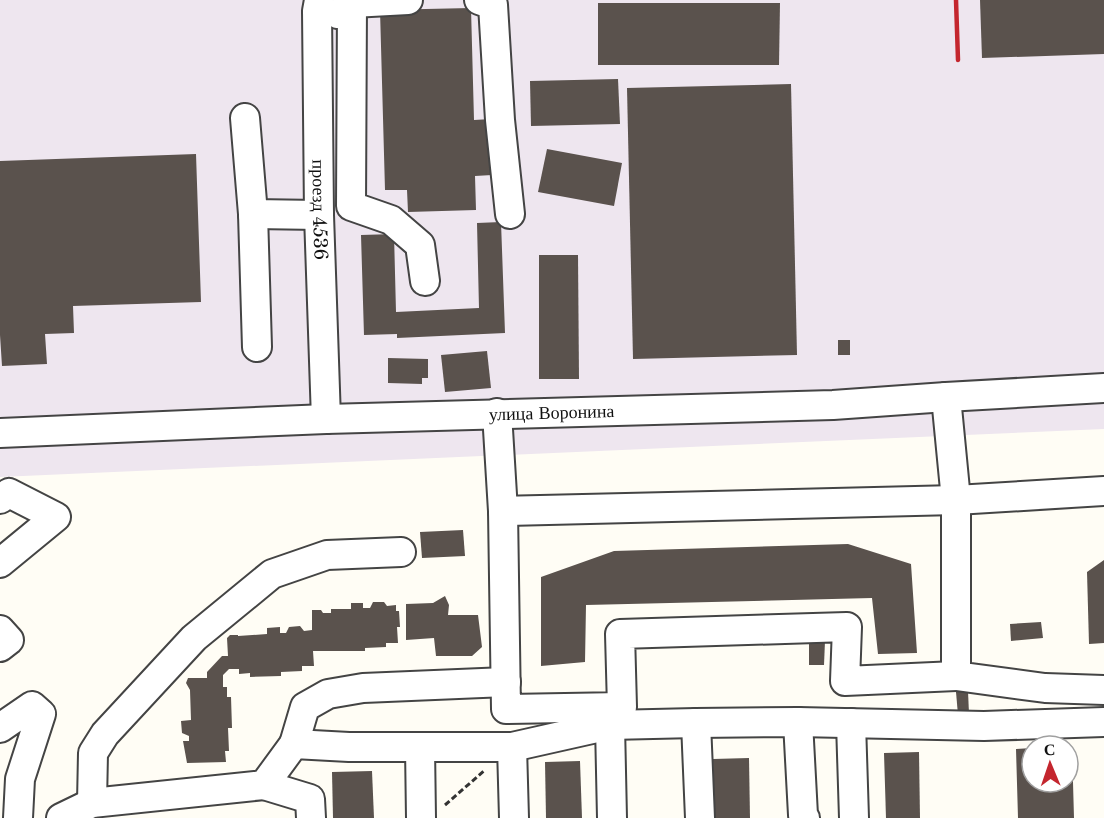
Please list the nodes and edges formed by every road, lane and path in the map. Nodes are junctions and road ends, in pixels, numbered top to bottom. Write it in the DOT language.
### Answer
graph roads {
  1 [pos="319,0"];
  2 [pos="408,0"];
  3 [pos="479,0"];
  4 [pos="352,3"];
  5 [pos="318,29"];
  6 [pos="245,118"];
  7 [pos="253,214"];
  8 [pos="510,214"];
  9 [pos="319,215"];
  10 [pos="425,281"];
  11 [pos="257,347"];
  12 [pos="1104,388"];
  13 [pos="946,397"];
  14 [pos="497,413"];
  15 [pos="326,419"];
  16 [pos="0,433"];
  17 [pos="1104,491"];
  18 [pos="0,499"];
  19 [pos="956,500"];
  20 [pos="503,511"];
  21 [pos="401,552"];
  22 [pos="0,564"];
  23 [pos="0,630"];
  24 [pos="0,647"];
  25 [pos="956,676"];
  26 [pos="506,682"];
  27 [pos="1104,690"];
  28 [pos="798,722"];
  29 [pos="1104,722"];
  30 [pos="696,723"];
  31 [pos="851,723"];
  32 [pos="610,725"];
  33 [pos="0,728"];
  34 [pos="294,744"];
  35 [pos="420,747"];
  36 [pos="512,747"];
  37 [pos="10,784"];
  38 [pos="264,784"];
  39 [pos="92,803"];
  40 [pos="155,807"];
  41 [pos="429,814"];
  42 [pos="18,818"];
  43 [pos="61,818"];
  44 [pos="311,818"];
  45 [pos="514,818"];
  46 [pos="612,818"];
  47 [pos="700,818"];
  48 [pos="805,818"];
  49 [pos="854,818"];
  1 -- 5 [label="street, проезд 4536"];
  2 -- 4 [label="street"];
  3 -- 8 [label="street"];
  4 -- 5 [label="street"];
  4 -- 10 [label="street"];
  5 -- 9 [label="street, проезд 4536"];
  6 -- 7 [label="street"];
  7 -- 9 [label="street"];
  7 -- 11 [label="street"];
  9 -- 15 [label="street, проезд 4536"];
  12 -- 13 [label="street, улица Воронина"];
  13 -- 14 [label="street, улица Воронина"];
  13 -- 19 [label="street"];
  14 -- 15 [label="street, улица Воронина"];
  14 -- 20 [label="street"];
  15 -- 16 [label="street, улица Воронина"];
  17 -- 19 [label="street"];
  18 -- 22 [label="street"];
  19 -- 20 [label="street"];
  19 -- 25 [label="street"];
  20 -- 26 [label="street"];
  21 -- 39 [label="street"];
  23 -- 24 [label="street"];
  25 -- 26 [label="street"];
  25 -- 27 [label="street"];
  26 -- 34 [label="street"];
  28 -- 30 [label="street"];
  28 -- 31 [label="street"];
  28 -- 48 [label="street"];
  29 -- 31 [label="street"];
  30 -- 32 [label="street"];
  30 -- 47 [label="street"];
  31 -- 49 [label="street"];
  32 -- 36 [label="street"];
  32 -- 46 [label="street"];
  33 -- 37 [label="street"];
  34 -- 35 [label="street"];
  34 -- 38 [label="street"];
  35 -- 36 [label="street"];
  35 -- 41 [label="street"];
  36 -- 41 [label="path"];
  36 -- 45 [label="street"];
  37 -- 42 [label="street"];
  38 -- 40 [label="street"];
  38 -- 44 [label="street"];
  39 -- 40 [label="street"];
  39 -- 43 [label="street"];
}
